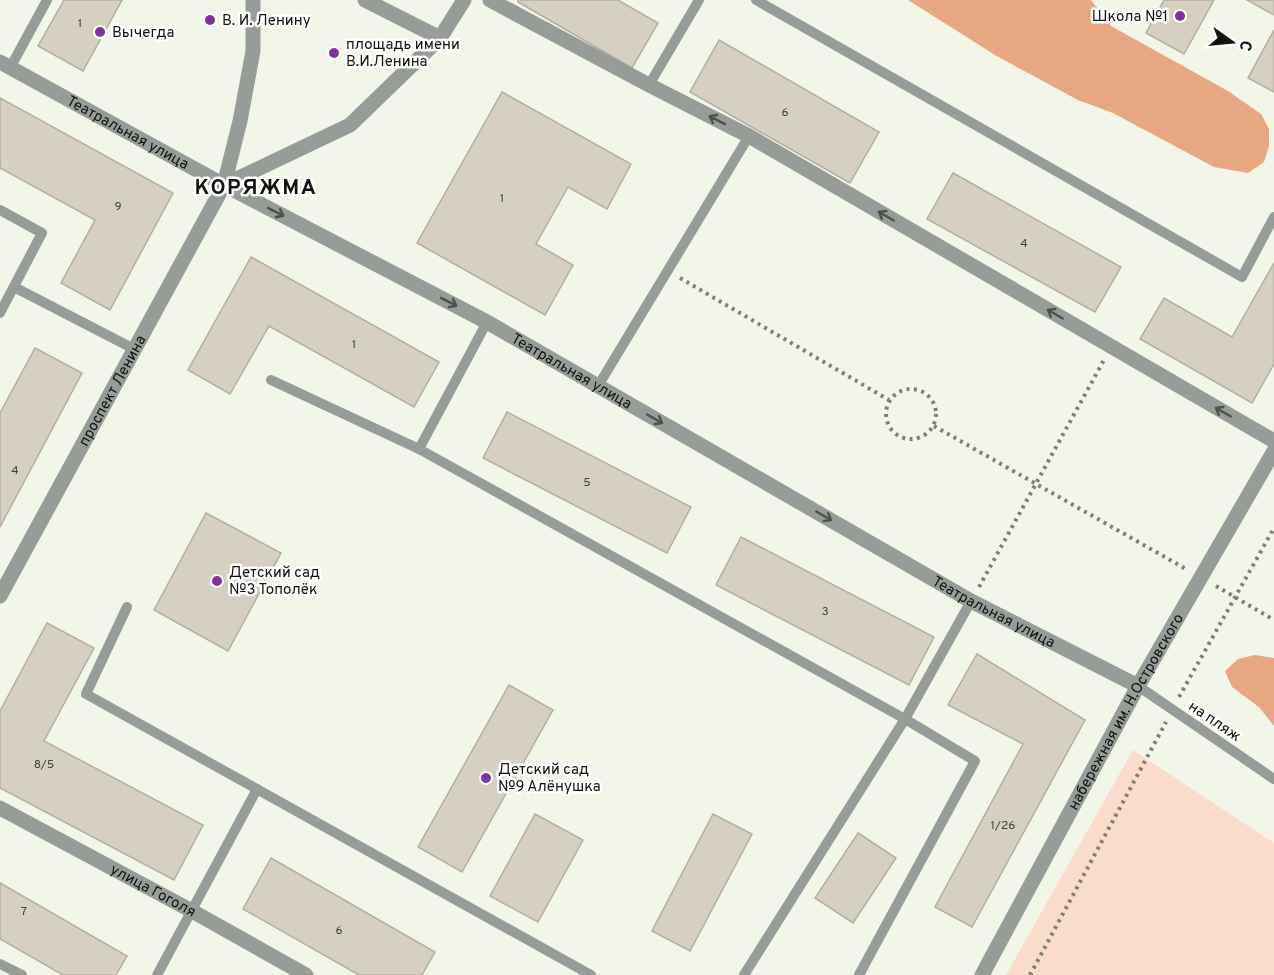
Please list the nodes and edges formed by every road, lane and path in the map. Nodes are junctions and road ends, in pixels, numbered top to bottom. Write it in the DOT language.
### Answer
graph roads {
  1 [pos="47,0"];
  2 [pos="253,0"];
  3 [pos="365,0"];
  4 [pos="464,0"];
  5 [pos="490,0"];
  6 [pos="699,0"];
  7 [pos="756,0"];
  8 [pos="440,38"];
  9 [pos="5,65"];
  10 [pos="649,85"];
  11 [pos="749,136"];
  12 [pos="224,185"];
  13 [pos="0,210"];
  14 [pos="1274,218"];
  15 [pos="668,271"];
  16 [pos="14,287"];
  17 [pos="0,313"];
  18 [pos="487,322"];
  19 [pos="1112,347"];
  20 [pos="134,349"];
  21 [pos="271,380"];
  22 [pos="598,386"];
  23 [pos="889,400"];
  24 [pos="934,426"];
  25 [pos="1274,441"];
  26 [pos="419,448"];
  27 [pos="1274,451"];
  28 [pos="1035,484"];
  29 [pos="1274,528"];
  30 [pos="1201,577"];
  31 [pos="0,596"];
  32 [pos="1235,597"];
  33 [pos="971,601"];
  34 [pos="127,607"];
  35 [pos="1274,620"];
  36 [pos="1138,687"];
  37 [pos="1172,710"];
  38 [pos="905,719"];
  39 [pos="1274,779"];
  40 [pos="257,789"];
  41 [pos="0,808"];
  42 [pos="192,911"];
  43 [pos="0,963"];
  44 [pos="22,975"];
  45 [pos="156,975"];
  46 [pos="306,975"];
  47 [pos="591,975"];
  48 [pos="744,975"];
  49 [pos="859,975"];
  50 [pos="982,975"];
  51 [pos="1030,975"];
  1 -- 9 [label="lane"];
  2 -- 12 [label="street"];
  3 -- 8 [label="street"];
  4 -- 8 [label="street"];
  5 -- 10 [label="street"];
  6 -- 10 [label="lane"];
  7 -- 14 [label="lane"];
  8 -- 12 [label="street"];
  9 -- 12 [label="street, Театральная улица"];
  11 -- 10 [label="street, one-way"];
  11 -- 15 [label="lane"];
  19 -- 11 [label="street, one-way"];
  12 -- 18 [label="street, Театральная улица, one-way"];
  12 -- 20 [label="street, проспект Ленина"];
  13 -- 16 [label="lane"];
  15 -- 22 [label="lane"];
  15 -- 23 [label="path"];
  16 -- 17 [label="lane"];
  16 -- 20 [label="lane"];
  18 -- 22 [label="street, Театральная улица"];
  18 -- 26 [label="lane"];
  25 -- 19 [label="street, one-way"];
  19 -- 28 [label="path"];
  20 -- 31 [label="street, проспект Ленина"];
  21 -- 26 [label="lane"];
  22 -- 33 [label="street, Театральная улица, one-way"];
  23 -- 24 [label="path"];
  23 -- 24 [label="path"];
  24 -- 28 [label="path"];
  26 -- 38 [label="lane"];
  27 -- 30 [label="street, набережная им. Н.Островского"];
  28 -- 30 [label="path"];
  28 -- 33 [label="path"];
  29 -- 32 [label="path"];
  30 -- 32 [label="path"];
  30 -- 36 [label="street, набережная им. Н.Островского"];
  32 -- 35 [label="path"];
  32 -- 37 [label="path"];
  33 -- 36 [label="street, Театральная улица"];
  33 -- 38 [label="lane"];
  34 -- 40 [label="lane"];
  36 -- 37 [label="lane, на пляж"];
  36 -- 50 [label="street, набережная им. Н.Островского"];
  37 -- 39 [label="lane, на пляж"];
  37 -- 51 [label="path"];
  38 -- 48 [label="lane"];
  38 -- 49 [label="lane"];
  40 -- 42 [label="lane"];
  40 -- 47 [label="lane"];
  41 -- 42 [label="street, улица Гоголя"];
  42 -- 45 [label="lane"];
  42 -- 46 [label="street, улица Гоголя"];
  43 -- 44 [label="lane"];
}
